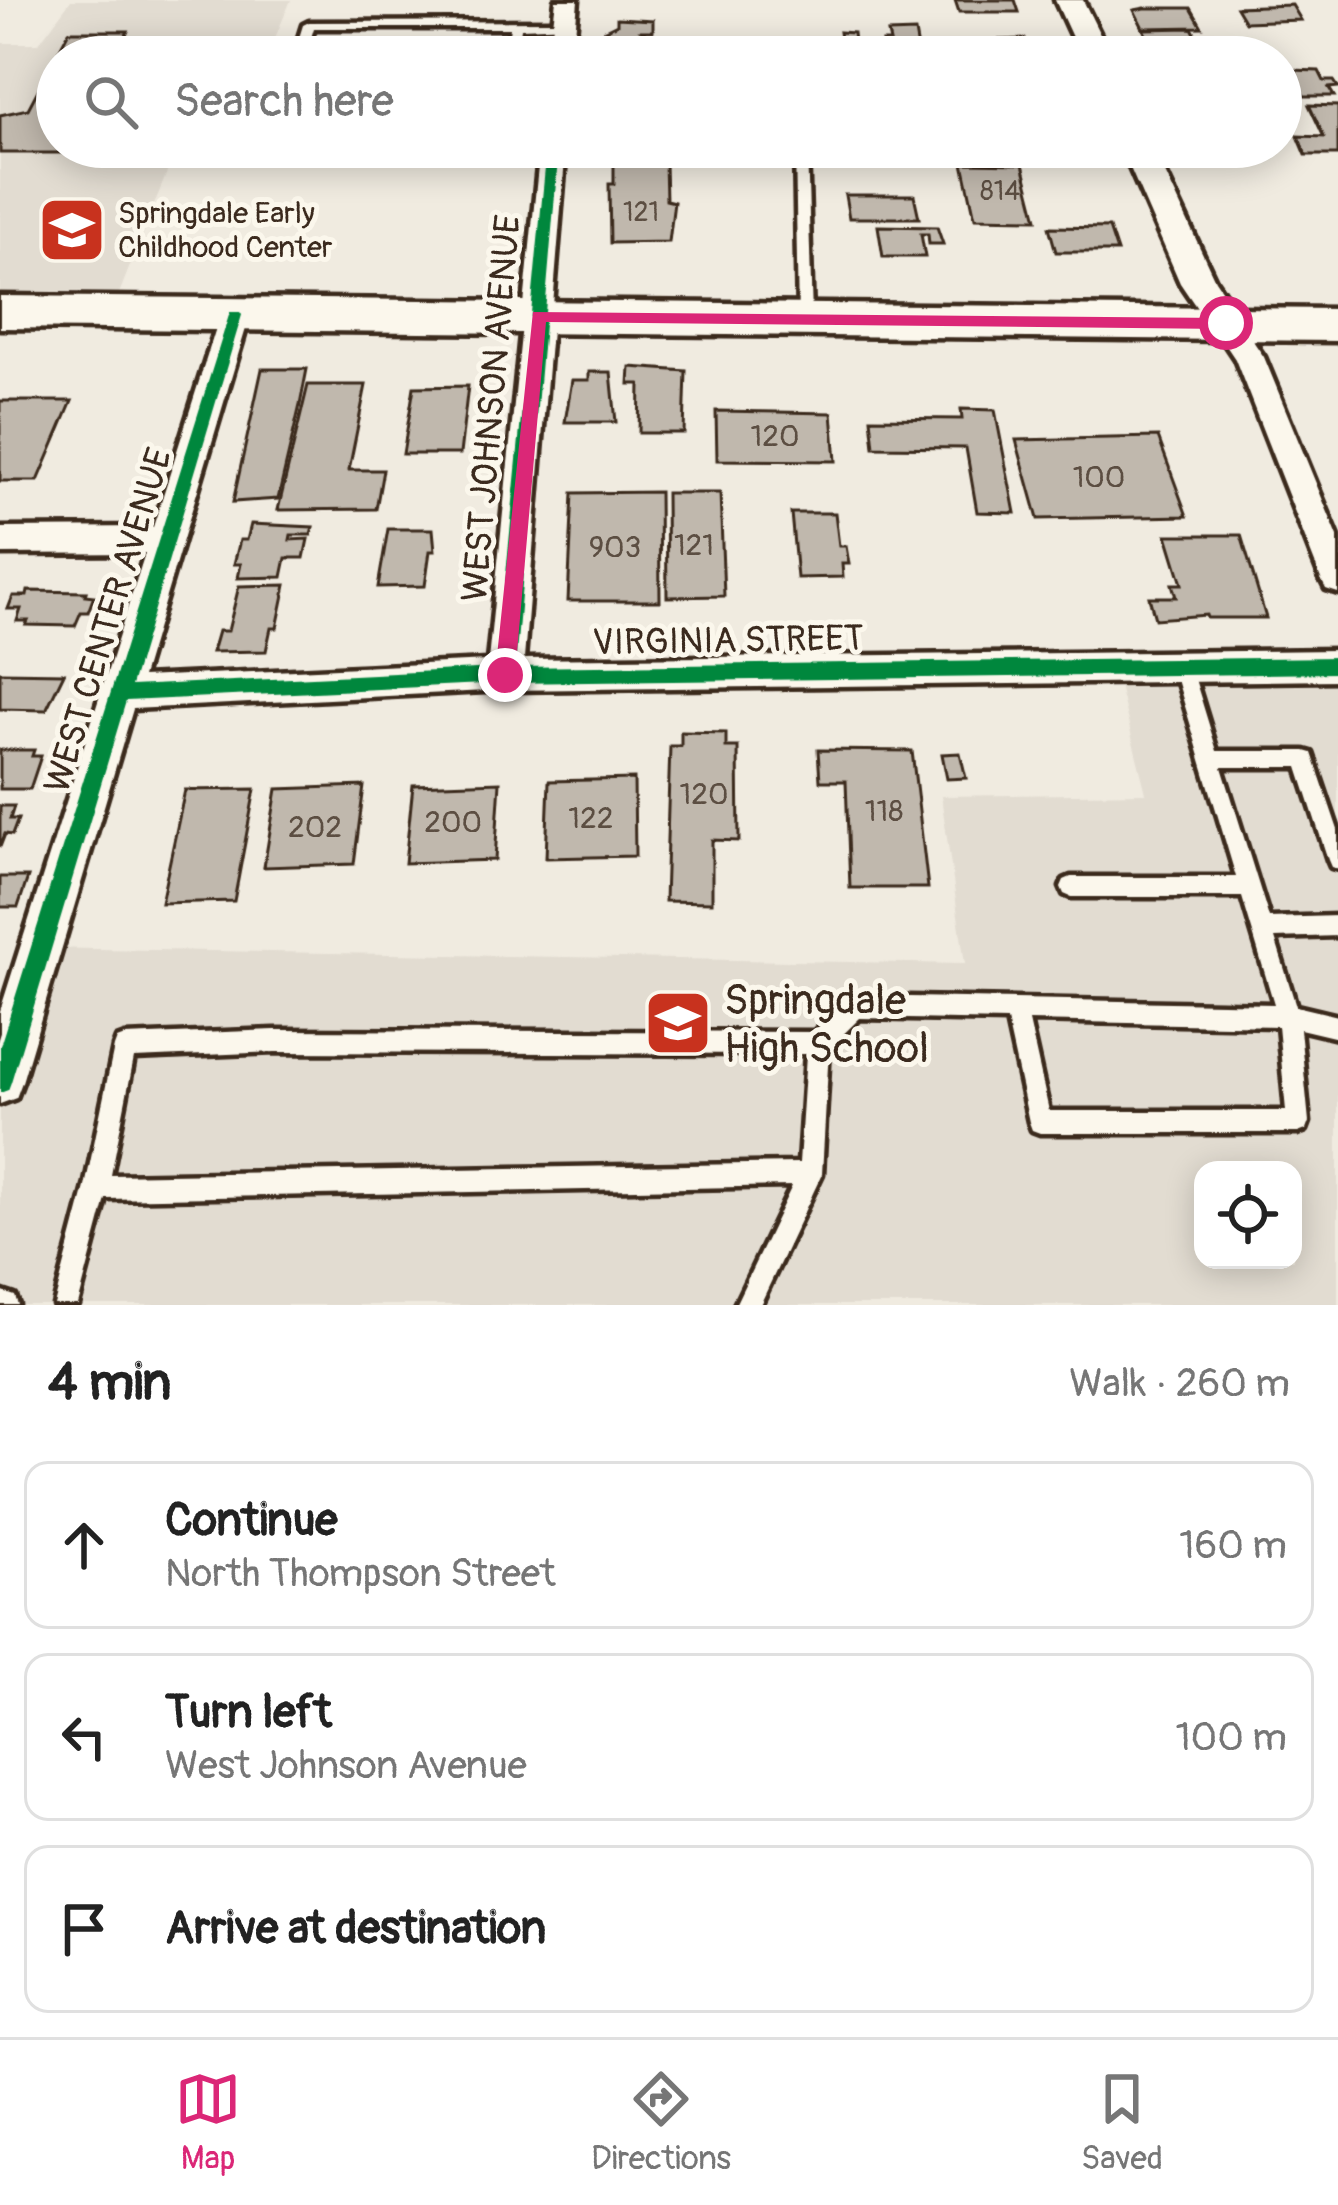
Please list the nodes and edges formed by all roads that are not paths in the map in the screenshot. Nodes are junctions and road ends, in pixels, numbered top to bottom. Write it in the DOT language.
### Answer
graph roads {
  1 [pos="1069,0"];
  2 [pos="566,12"];
  3 [pos="516,24"];
  4 [pos="305,36"];
  5 [pos="514,36"];
  6 [pos="1086,36"];
  7 [pos="551,168"];
  8 [pos="801,168"];
  9 [pos="1146,168"];
  10 [pos="0,312"];
  11 [pos="235,315"];
  12 [pos="538,316"];
  13 [pos="805,319"];
  14 [pos="1226,323"];
  15 [pos="1338,325"];
  16 [pos="166,540"];
  17 [pos="0,541"];
  18 [pos="1338,579"];
  19 [pos="1338,665"];
  20 [pos="1182,666"];
  21 [pos="505,675"];
  22 [pos="119,694"];
  23 [pos="1211,759"];
  24 [pos="1338,860"];
  25 [pos="1071,887"];
  26 [pos="1250,887"];
  27 [pos="1338,926"];
  28 [pos="1261,928"];
  29 [pos="1015,1008"];
  30 [pos="1288,1015"];
  31 [pos="1338,1027"];
  32 [pos="818,1043"];
  33 [pos="0,1082"];
  34 [pos="810,1174"];
  35 [pos="97,1186"];
  36 [pos="65,1305"];
  37 [pos="747,1305"];
  1 -- 6 [label="street"];
  2 -- 3 [label="lane"];
  3 -- 4 [label="lane"];
  3 -- 5 [label="lane"];
  7 -- 12 [label="street, WEST JOHNSON AVENUE"];
  8 -- 13 [label="lane"];
  9 -- 14 [label="street"];
  10 -- 11 [label="main road"];
  11 -- 12 [label="main road"];
  11 -- 16 [label="street, WEST CENTER AVENUE"];
  12 -- 13 [label="main road"];
  12 -- 21 [label="street, WEST JOHNSON AVENUE"];
  13 -- 14 [label="main road"];
  14 -- 15 [label="main road"];
  14 -- 18 [label="street"];
  16 -- 17 [label="street"];
  16 -- 22 [label="street, WEST CENTER AVENUE"];
  19 -- 20 [label="street, VIRGINIA STREET"];
  20 -- 21 [label="street, VIRGINIA STREET"];
  20 -- 23 [label="lane"];
  21 -- 22 [label="street, VIRGINIA STREET"];
  22 -- 33 [label="street, WEST CENTER AVENUE"];
  23 -- 24 [label="lane"];
  23 -- 26 [label="lane"];
  25 -- 26 [label="lane"];
  26 -- 28 [label="lane"];
  27 -- 28 [label="lane"];
  28 -- 30 [label="lane"];
  29 -- 30 [label="lane"];
  29 -- 30 [label="lane"];
  29 -- 32 [label="lane"];
  30 -- 31 [label="lane"];
  32 -- 34 [label="lane"];
  32 -- 35 [label="lane"];
  34 -- 35 [label="lane"];
  34 -- 37 [label="lane"];
  35 -- 36 [label="lane"];
}
